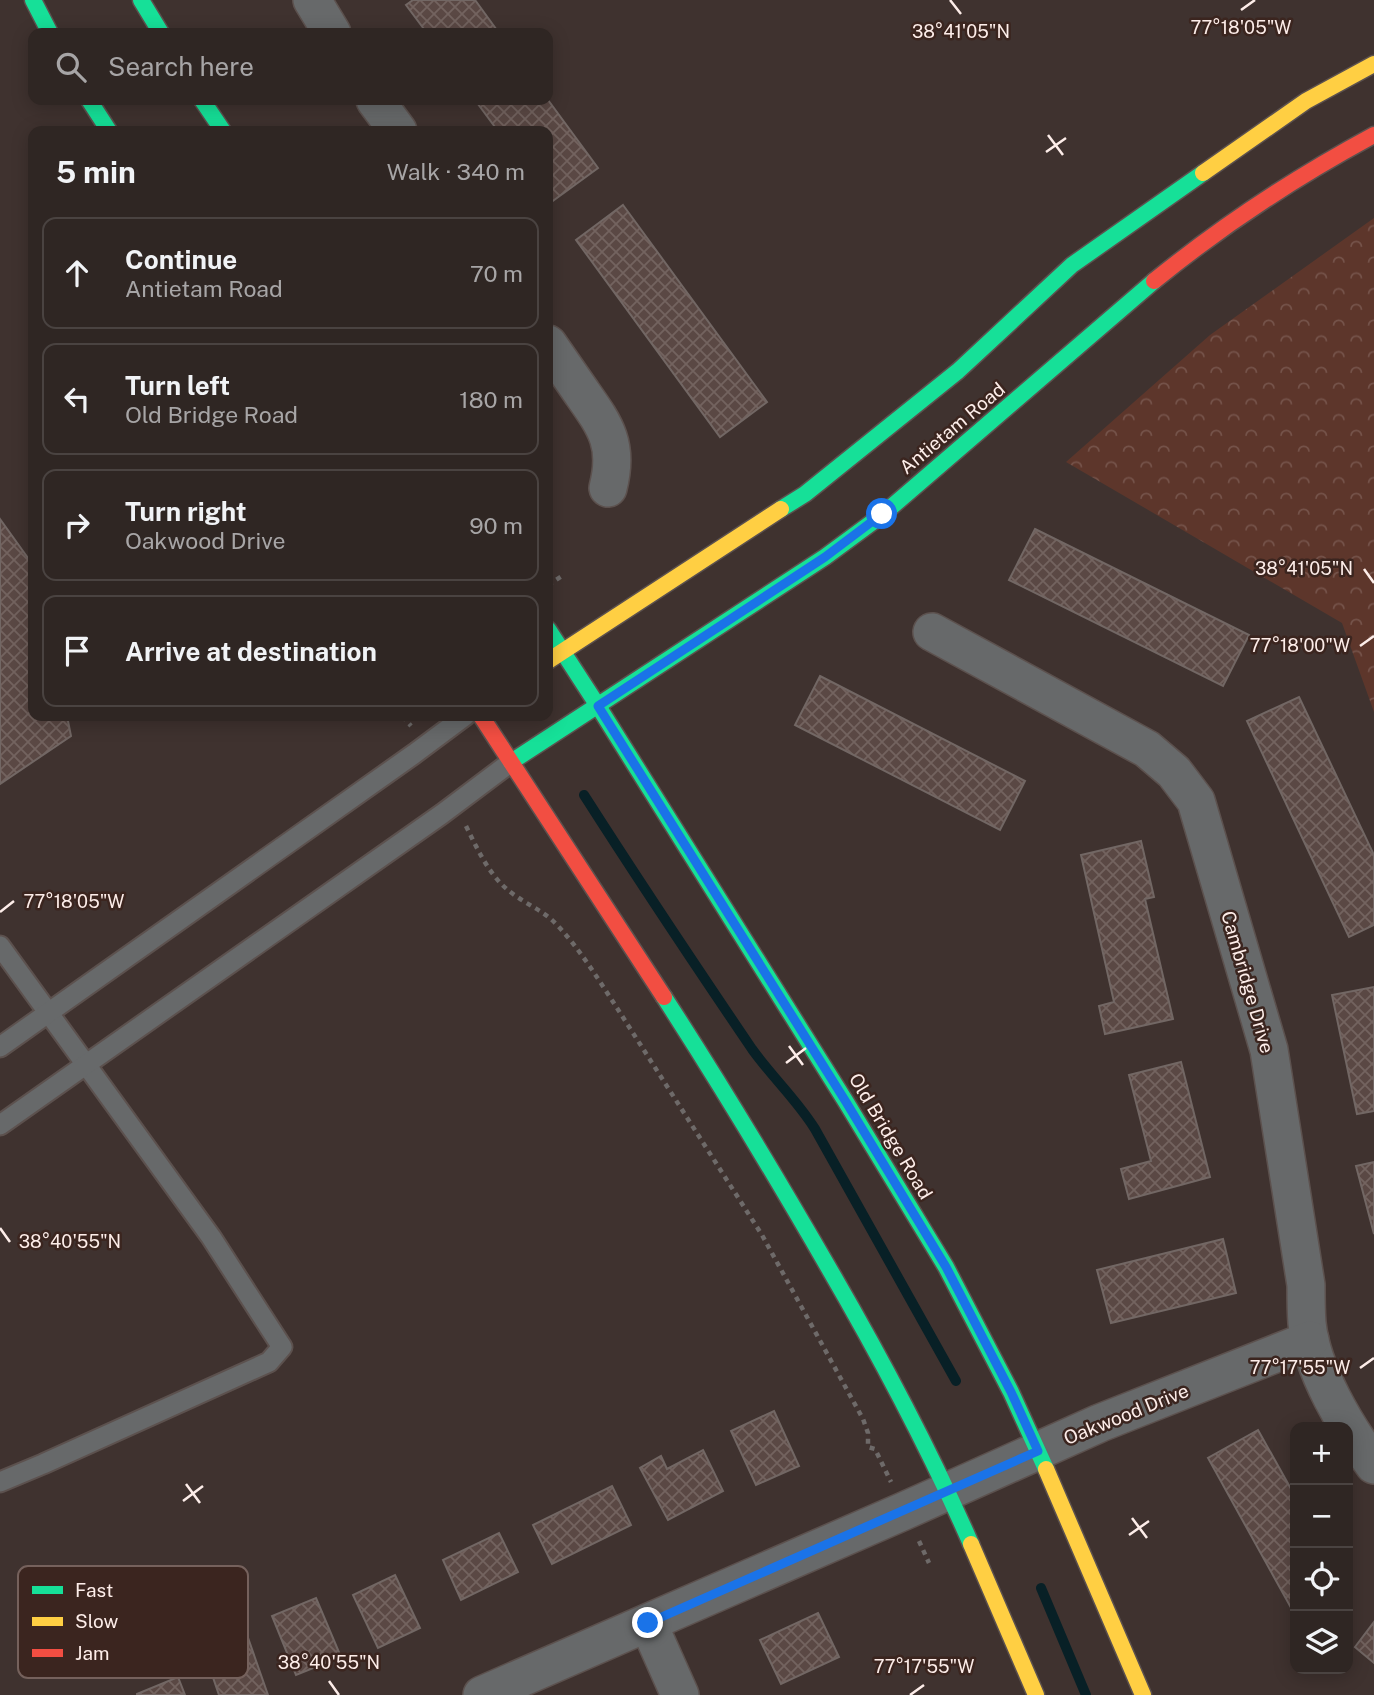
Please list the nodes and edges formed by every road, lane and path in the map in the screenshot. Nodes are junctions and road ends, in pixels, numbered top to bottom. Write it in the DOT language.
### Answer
graph roads {
  1 [pos="33,0"];
  2 [pos="141,0"];
  3 [pos="312,0"];
  4 [pos="47,28"];
  5 [pos="157,28"];
  6 [pos="329,28"];
  7 [pos="1374,64"];
  8 [pos="92,105"];
  9 [pos="205,105"];
  10 [pos="379,105"];
  11 [pos="106,126"];
  12 [pos="220,126"];
  13 [pos="394,126"];
  14 [pos="1374,135"];
  15 [pos="553,351"];
  16 [pos="608,488"];
  17 [pos="562,576"];
  18 [pos="553,582"];
  19 [pos="932,632"];
  20 [pos="553,637"];
  21 [pos="563,652"];
  22 [pos="553,658"];
  23 [pos="598,706"];
  24 [pos="458,721"];
  25 [pos="484,721"];
  26 [pos="511,762"];
  27 [pos="466,827"];
  28 [pos="0,946"];
  29 [pos="48,1014"];
  30 [pos="0,1047"];
  31 [pos="85,1065"];
  32 [pos="0,1125"];
  33 [pos="1310,1340"];
  34 [pos="876,1449"];
  35 [pos="1038,1451"];
  36 [pos="1374,1465"];
  37 [pos="0,1482"];
  38 [pos="948,1492"];
  39 [pos="648,1623"];
  40 [pos="482,1695"];
  41 [pos="680,1695"];
  42 [pos="1036,1695"];
  43 [pos="1143,1695"];
  1 -- 4 [label="main road"];
  2 -- 5 [label="main road"];
  3 -- 6 [label="street"];
  7 -- 21 [label="main road, Antietam Road"];
  8 -- 11 [label="main road"];
  9 -- 12 [label="main road"];
  10 -- 13 [label="street"];
  14 -- 23 [label="main road, Antietam Road"];
  15 -- 16 [label="street"];
  17 -- 18 [label="path"];
  19 -- 33 [label="street, Cambridge Drive"];
  20 -- 21 [label="main road, Old Bridge Road"];
  21 -- 22 [label="main road, Antietam Road"];
  21 -- 23 [label="main road, Old Bridge Road"];
  23 -- 26 [label="main road, Antietam Road"];
  23 -- 35 [label="main road, Old Bridge Road"];
  24 -- 29 [label="lane"];
  25 -- 26 [label="main road"];
  26 -- 31 [label="lane"];
  26 -- 38 [label="main road"];
  27 -- 34 [label="path"];
  28 -- 29 [label="lane"];
  29 -- 30 [label="lane"];
  29 -- 31 [label="lane"];
  31 -- 32 [label="lane"];
  31 -- 37 [label="lane"];
  33 -- 35 [label="street, Oakwood Drive"];
  33 -- 36 [label="street, Cambridge Drive"];
  35 -- 38 [label="street, Oakwood Drive"];
  35 -- 43 [label="main road, Old Bridge Road"];
  38 -- 39 [label="street, Oakwood Drive"];
  38 -- 42 [label="main road"];
  39 -- 40 [label="street, Oakwood Drive"];
  39 -- 41 [label="street"];
}
